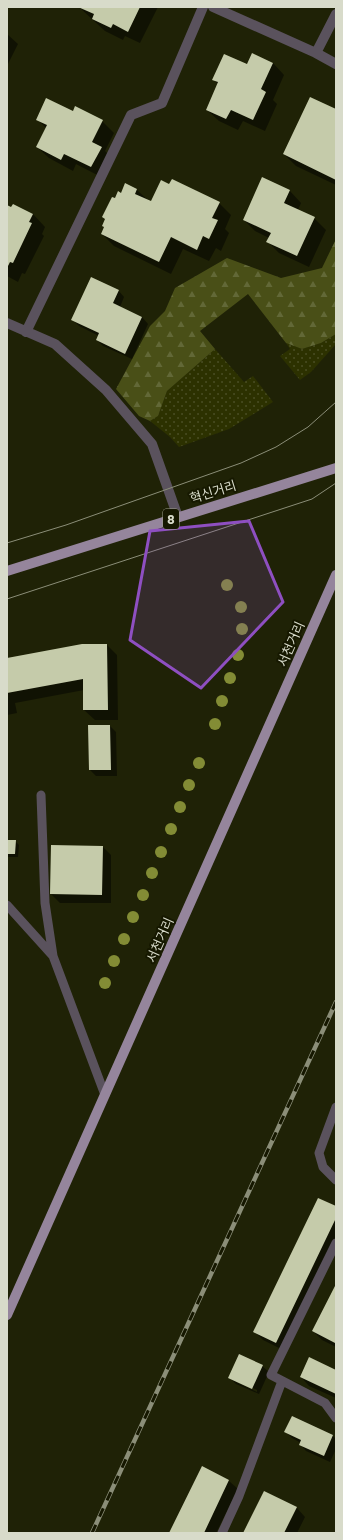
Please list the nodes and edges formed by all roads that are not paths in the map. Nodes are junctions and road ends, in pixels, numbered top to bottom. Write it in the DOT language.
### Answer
graph roads {
  1 [pos="203,7"];
  2 [pos="213,7"];
  3 [pos="336,14"];
  4 [pos="316,53"];
  5 [pos="336,64"];
  6 [pos="7,323"];
  7 [pos="26,332"];
  8 [pos="336,468"];
  9 [pos="178,517"];
  10 [pos="7,571"];
  11 [pos="336,575"];
  12 [pos="41,795"];
  13 [pos="7,905"];
  14 [pos="52,956"];
  15 [pos="105,1095"];
  16 [pos="336,1107"];
  17 [pos="336,1180"];
  18 [pos="336,1243"];
  19 [pos="7,1315"];
  20 [pos="282,1381"];
  21 [pos="336,1418"];
  22 [pos="222,1533"];
  1 -- 7 [label="street"];
  2 -- 4 [label="street"];
  3 -- 4 [label="street"];
  4 -- 5 [label="street"];
  6 -- 7 [label="street"];
  7 -- 9 [label="street"];
  8 -- 9 [label="main road, 혁신거리 / 8"];
  9 -- 10 [label="main road, 혁신거리 / 8"];
  11 -- 15 [label="main road, 서천거리"];
  12 -- 14 [label="lane"];
  13 -- 14 [label="lane"];
  14 -- 15 [label="lane"];
  15 -- 19 [label="main road, 서천거리"];
  16 -- 17 [label="lane"];
  18 -- 20 [label="lane"];
  20 -- 21 [label="lane"];
  20 -- 22 [label="lane"];
}
